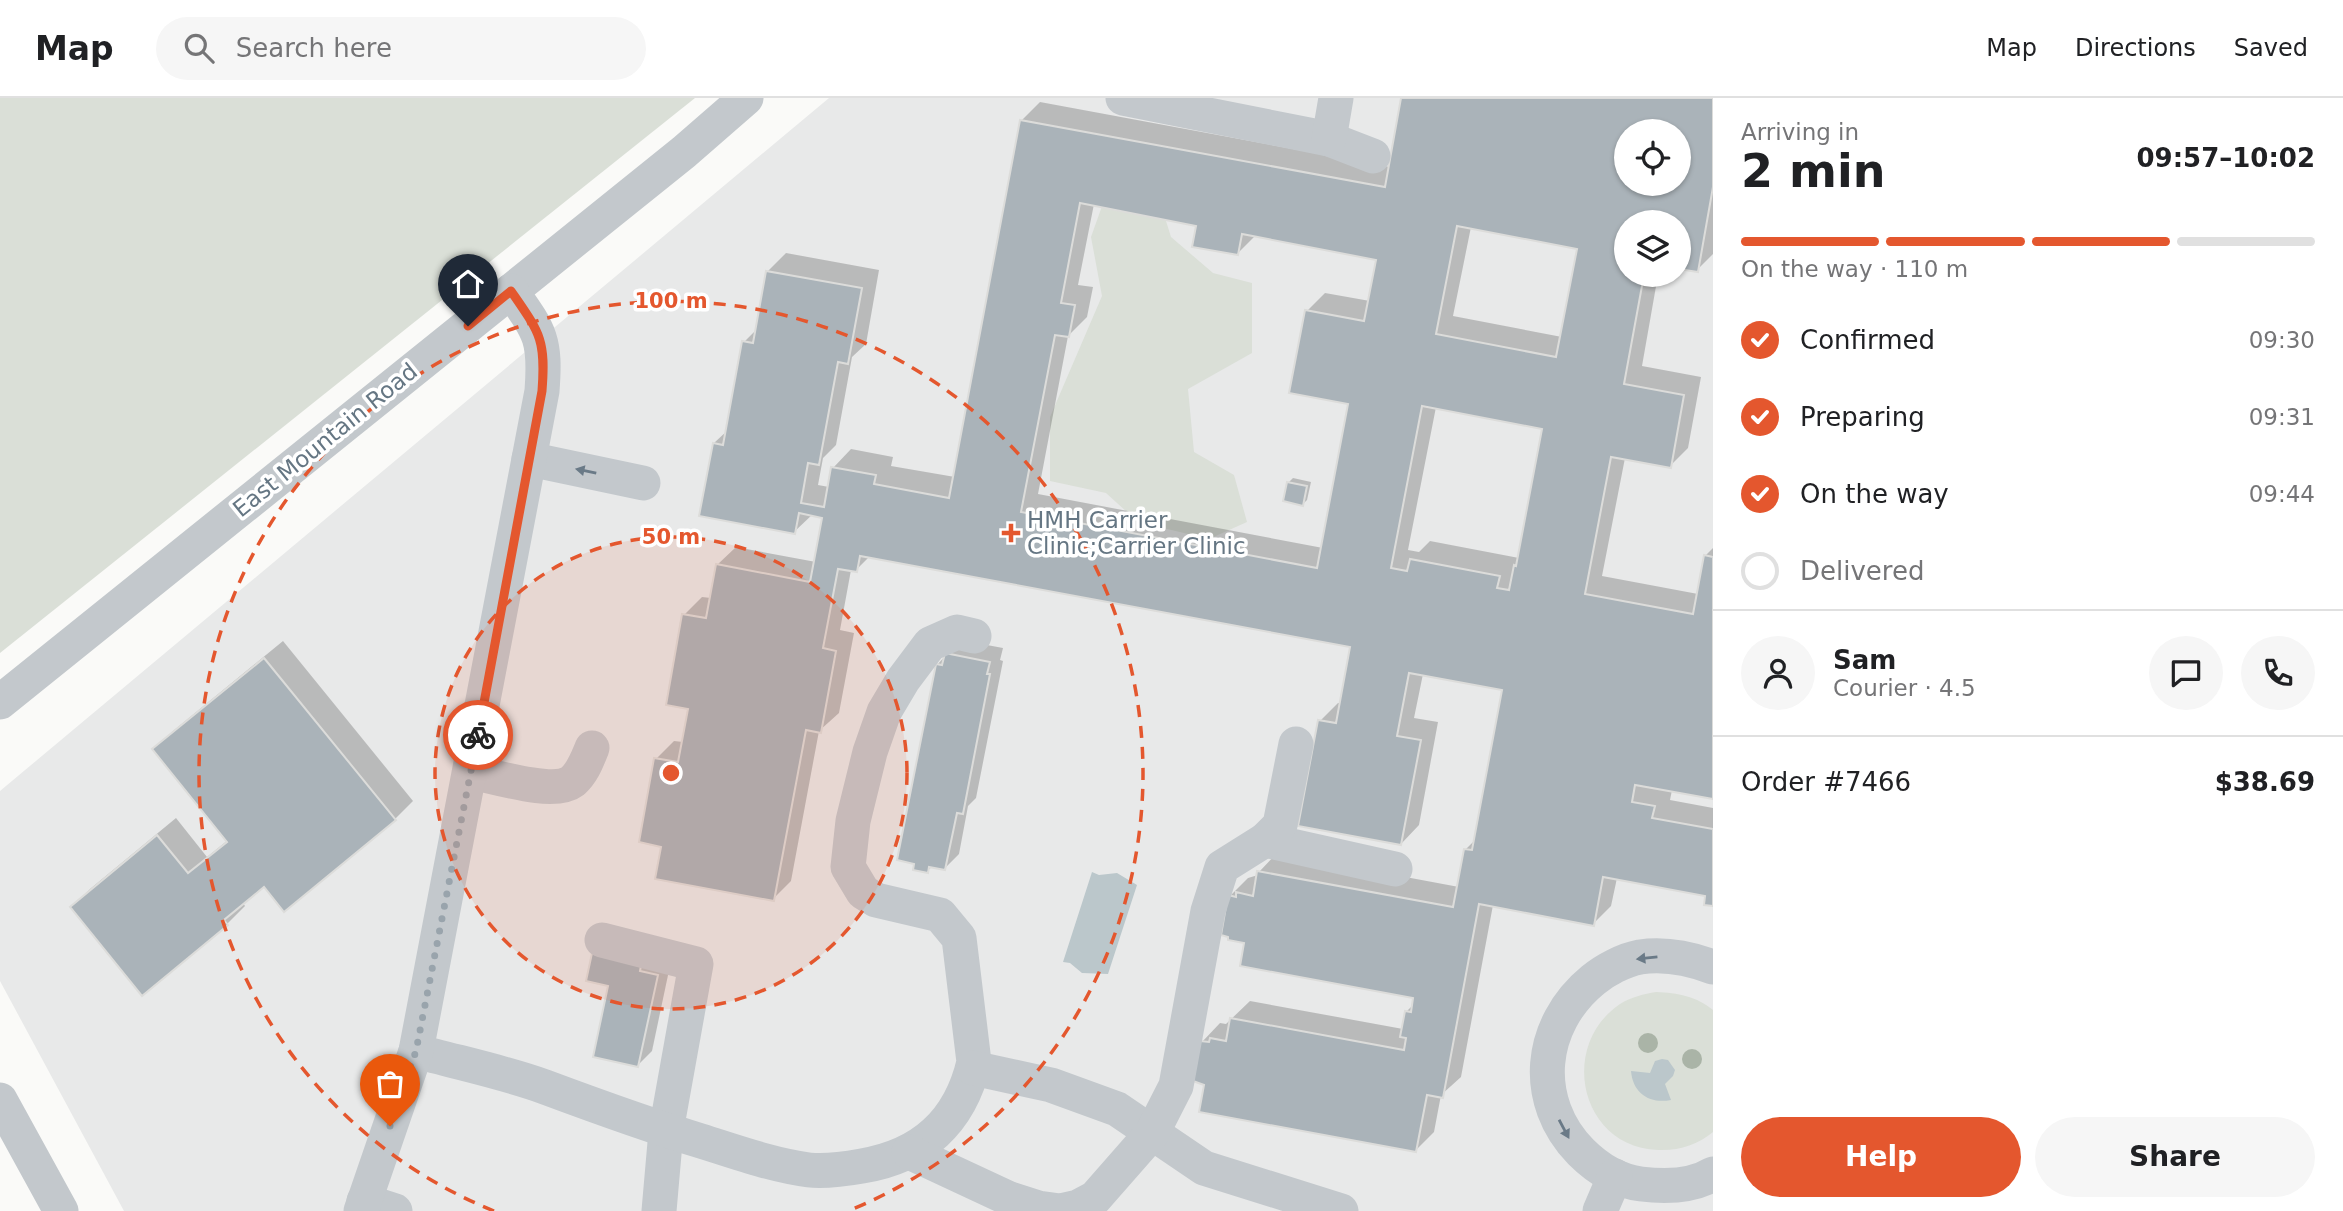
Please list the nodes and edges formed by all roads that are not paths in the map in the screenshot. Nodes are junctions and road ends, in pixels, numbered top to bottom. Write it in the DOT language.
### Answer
graph roads {
  1 [pos="746,98"];
  2 [pos="1123,98"];
  3 [pos="1336,98"];
  4 [pos="1329,139"];
  5 [pos="1373,156"];
  6 [pos="511,291"];
  7 [pos="530,459"];
  8 [pos="643,483"];
  9 [pos="974,636"];
  10 [pos="0,702"];
  11 [pos="1296,744"];
  12 [pos="592,748"];
  13 [pos="471,772"];
  14 [pos="1265,840"];
  15 [pos="1395,869"];
  16 [pos="602,940"];
  17 [pos="1713,967"];
  18 [pos="416,1051"];
  19 [pos="973,1069"];
  20 [pos="0,1100"];
  21 [pos="666,1131"];
  22 [pos="1152,1133"];
  23 [pos="909,1152"];
  24 [pos="1713,1174"];
  25 [pos="1615,1176"];
  26 [pos="373,1208"];
  27 [pos="61,1211"];
  28 [pos="659,1211"];
  29 [pos="1341,1211"];
  30 [pos="1600,1211"];
  1 -- 6 [label="street, East Mountain Road"];
  2 -- 4 [label="street"];
  3 -- 4 [label="street"];
  4 -- 5 [label="street"];
  6 -- 7 [label="street"];
  6 -- 10 [label="street, East Mountain Road"];
  8 -- 7 [label="street, one-way"];
  7 -- 13 [label="street"];
  9 -- 19 [label="street"];
  11 -- 14 [label="street"];
  12 -- 13 [label="street"];
  13 -- 18 [label="street"];
  14 -- 15 [label="street"];
  14 -- 22 [label="street"];
  16 -- 21 [label="street"];
  17 -- 25 [label="street, one-way"];
  18 -- 21 [label="street"];
  18 -- 26 [label="street"];
  19 -- 22 [label="street"];
  19 -- 23 [label="street"];
  20 -- 27 [label="street"];
  21 -- 23 [label="street"];
  21 -- 28 [label="street"];
  22 -- 23 [label="street"];
  22 -- 29 [label="street"];
  24 -- 25 [label="street"];
  25 -- 30 [label="street"];
}
